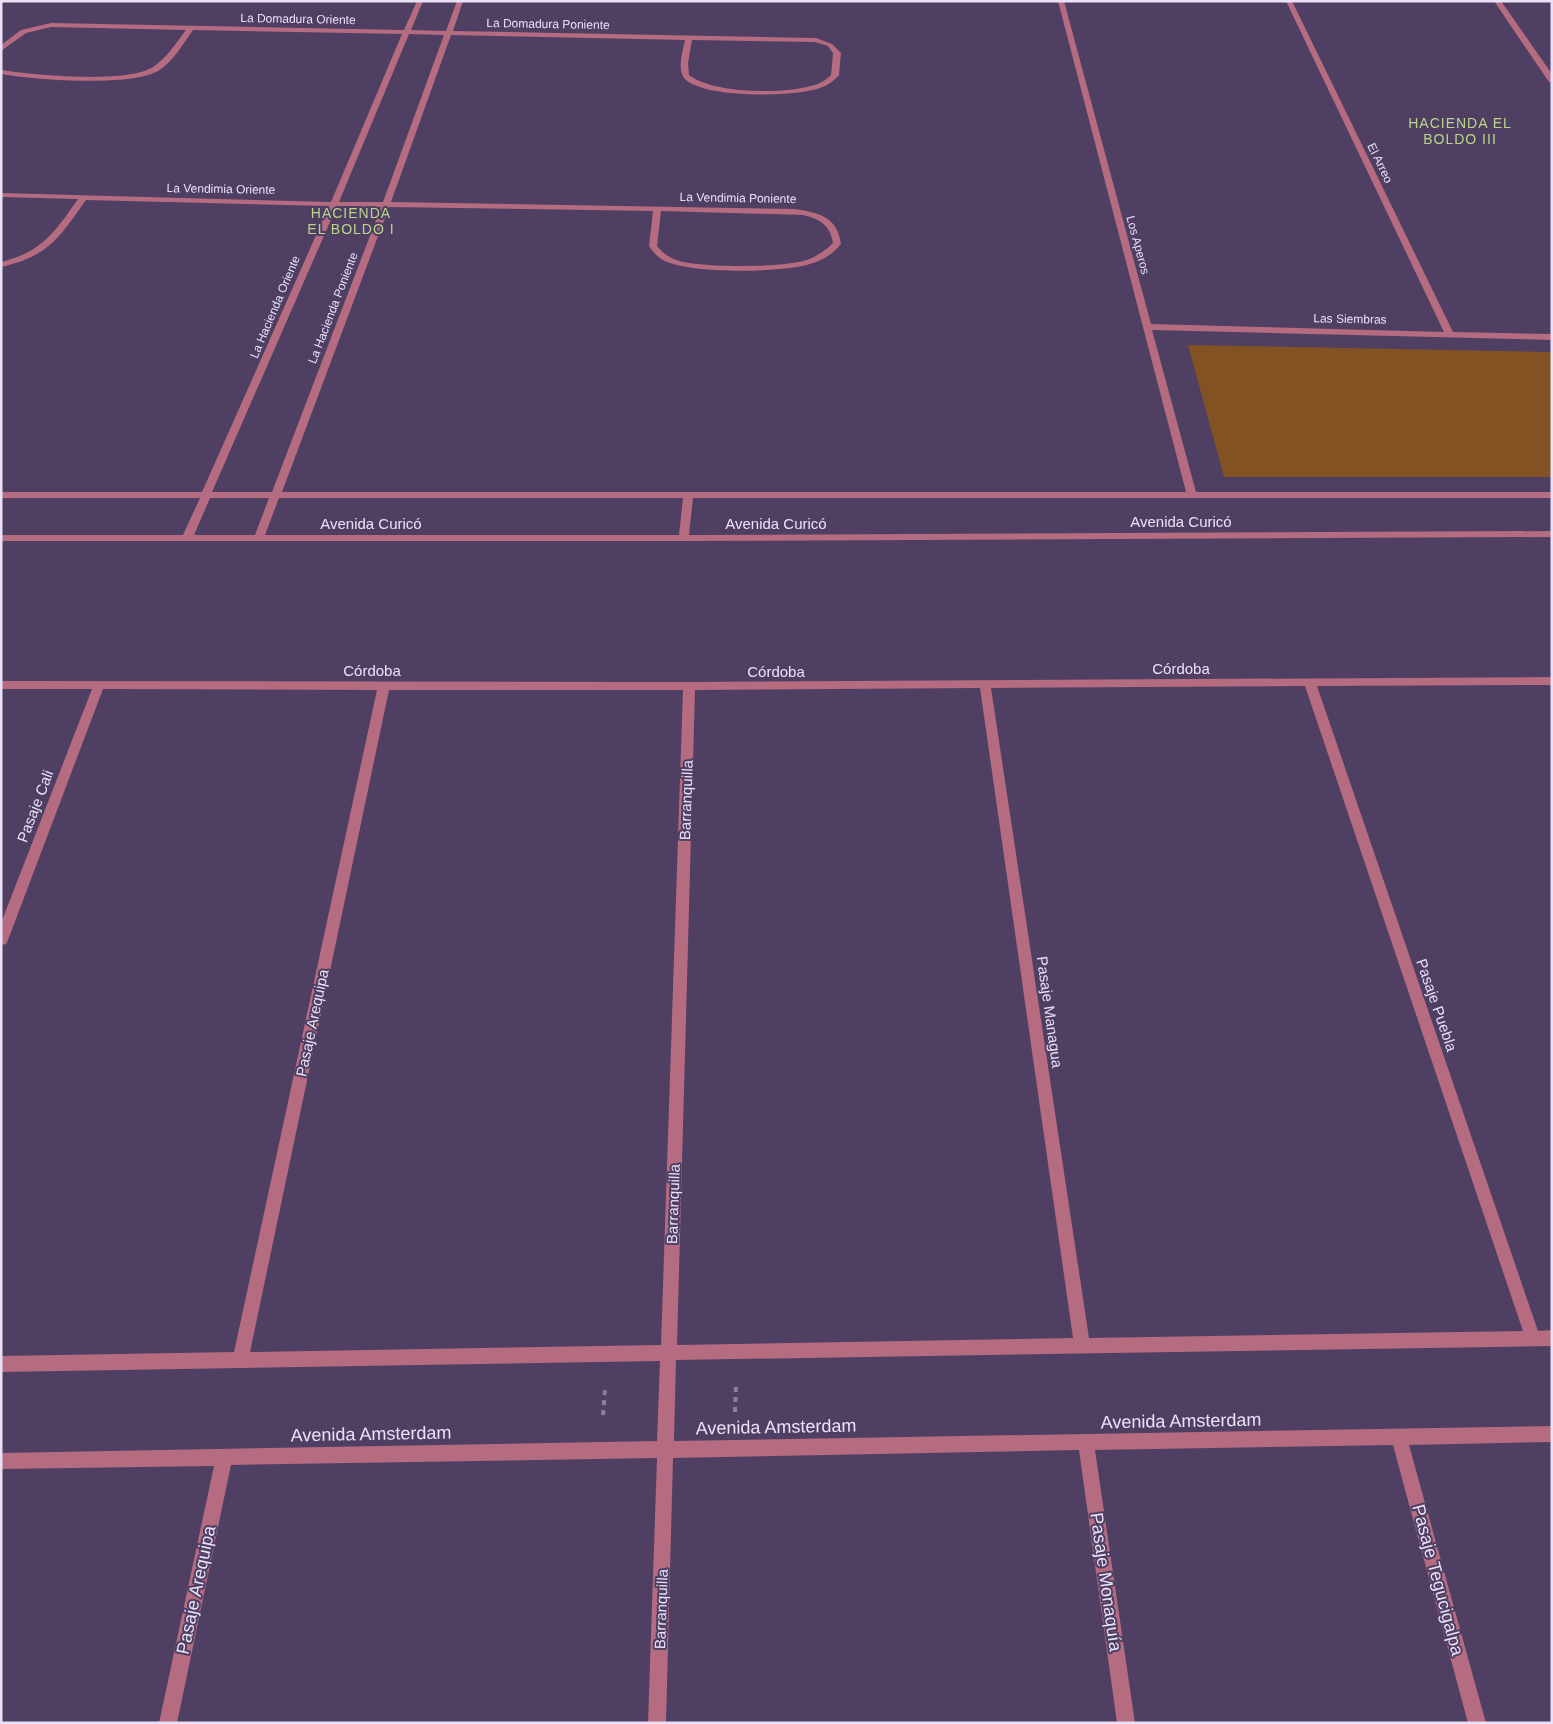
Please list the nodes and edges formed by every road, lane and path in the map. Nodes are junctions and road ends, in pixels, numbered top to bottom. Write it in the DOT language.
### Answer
graph roads {
  1 [pos="420,1"];
  2 [pos="460,1"];
  3 [pos="1061,1"];
  4 [pos="1289,1"];
  5 [pos="1498,1"];
  6 [pos="190,28"];
  7 [pos="406,33"];
  8 [pos="448,34"];
  9 [pos="689,38"];
  10 [pos="1,49"];
  11 [pos="1,72"];
  12 [pos="1552,80"];
  13 [pos="1,195"];
  14 [pos="83,198"];
  15 [pos="334,204"];
  16 [pos="358,204"];
  17 [pos="386,205"];
  18 [pos="657,209"];
  19 [pos="1,265"];
  20 [pos="1147,327"];
  21 [pos="1450,334"];
  22 [pos="1552,337"];
  23 [pos="1,495"];
  24 [pos="208,495"];
  25 [pos="276,495"];
  26 [pos="1552,495"];
  27 [pos="688,496"];
  28 [pos="1192,496"];
  29 [pos="1552,534"];
  30 [pos="1,538"];
  31 [pos="187,538"];
  32 [pos="259,538"];
  33 [pos="684,538"];
  34 [pos="1552,681"];
  35 [pos="1310,683"];
  36 [pos="985,684"];
  37 [pos="1,685"];
  38 [pos="99,685"];
  39 [pos="384,686"];
  40 [pos="689,686"];
  41 [pos="1,940"];
  42 [pos="1533,1338"];
  43 [pos="1552,1338"];
  44 [pos="1082,1345"];
  45 [pos="737,1351"];
  46 [pos="607,1353"];
  47 [pos="668,1353"];
  48 [pos="240,1360"];
  49 [pos="1,1364"];
  50 [pos="1552,1434"];
  51 [pos="1399,1437"];
  52 [pos="1086,1442"];
  53 [pos="734,1448"];
  54 [pos="665,1449"];
  55 [pos="601,1450"];
  56 [pos="224,1457"];
  57 [pos="1,1461"];
  58 [pos="168,1723"];
  59 [pos="657,1723"];
  60 [pos="1126,1723"];
  61 [pos="1476,1723"];
  1 -- 7 [label="street, La Hacienda Oriente"];
  2 -- 8 [label="street, La Hacienda Poniente"];
  3 -- 20 [label="street, Los Aperos"];
  4 -- 21 [label="street, El Arreo"];
  5 -- 12 [label="street"];
  6 -- 7 [label="street, La Domadura Oriente"];
  6 -- 10 [label="street, La Domadura Oriente"];
  6 -- 11 [label="street"];
  7 -- 8 [label="street, La Domadura Poniente"];
  7 -- 15 [label="street, La Hacienda Oriente"];
  8 -- 9 [label="street, La Domadura Poniente"];
  8 -- 17 [label="street, La Hacienda Poniente"];
  9 -- 9 [label="street, La Domadura Poniente"];
  13 -- 14 [label="street, La Vendimia Oriente"];
  14 -- 15 [label="street, La Vendimia Oriente"];
  14 -- 19 [label="street"];
  15 -- 16 [label="street, La Vendimia Oriente"];
  15 -- 24 [label="street, La Hacienda Oriente"];
  16 -- 17 [label="street, La Vendimia Poniente"];
  17 -- 18 [label="street, La Vendimia Poniente"];
  17 -- 25 [label="street, La Hacienda Poniente"];
  18 -- 18 [label="street, La Vendimia Poniente"];
  20 -- 21 [label="street, Las Siembras"];
  20 -- 28 [label="street, Los Aperos"];
  21 -- 22 [label="street, Las Siembras"];
  23 -- 24 [label="street, Avenida Curicó"];
  24 -- 25 [label="street, Avenida Curicó"];
  24 -- 31 [label="street, La Hacienda Oriente"];
  25 -- 27 [label="street, Avenida Curicó"];
  25 -- 32 [label="street, La Hacienda Poniente"];
  26 -- 28 [label="street, Avenida Curicó"];
  27 -- 28 [label="street, Avenida Curicó"];
  27 -- 33 [label="street"];
  29 -- 33 [label="street, Avenida Curicó"];
  30 -- 31 [label="street, Avenida Curicó"];
  31 -- 32 [label="street, Avenida Curicó"];
  32 -- 33 [label="street, Avenida Curicó"];
  34 -- 35 [label="street, Córdoba"];
  35 -- 36 [label="street, Córdoba"];
  35 -- 42 [label="street, Pasaje Puebla"];
  36 -- 40 [label="street, Córdoba"];
  36 -- 44 [label="street, Pasaje Managua"];
  37 -- 38 [label="street, Córdoba"];
  38 -- 39 [label="street, Córdoba"];
  38 -- 41 [label="street, Pasaje Cali"];
  39 -- 40 [label="street, Córdoba"];
  39 -- 48 [label="street, Pasaje Arequipa"];
  40 -- 47 [label="street, Barranquilla"];
  42 -- 43 [label="street"];
  42 -- 44 [label="street"];
  44 -- 45 [label="street"];
  45 -- 47 [label="street"];
  45 -- 53 [label="path"];
  46 -- 47 [label="street"];
  46 -- 48 [label="street"];
  46 -- 55 [label="path"];
  47 -- 54 [label="street, Barranquilla"];
  48 -- 49 [label="street"];
  50 -- 51 [label="street, Avenida Amsterdam"];
  51 -- 52 [label="street, Avenida Amsterdam"];
  51 -- 61 [label="street, Pasaje Tegucigalpa"];
  52 -- 53 [label="street, Avenida Amsterdam"];
  52 -- 60 [label="street, Pasaje Monaquía"];
  53 -- 54 [label="street, Avenida Amsterdam"];
  54 -- 55 [label="street, Avenida Amsterdam"];
  54 -- 59 [label="street, Barranquilla"];
  55 -- 56 [label="street, Avenida Amsterdam"];
  56 -- 57 [label="street, Avenida Amsterdam"];
  56 -- 58 [label="street, Pasaje Arequipa"];
}
